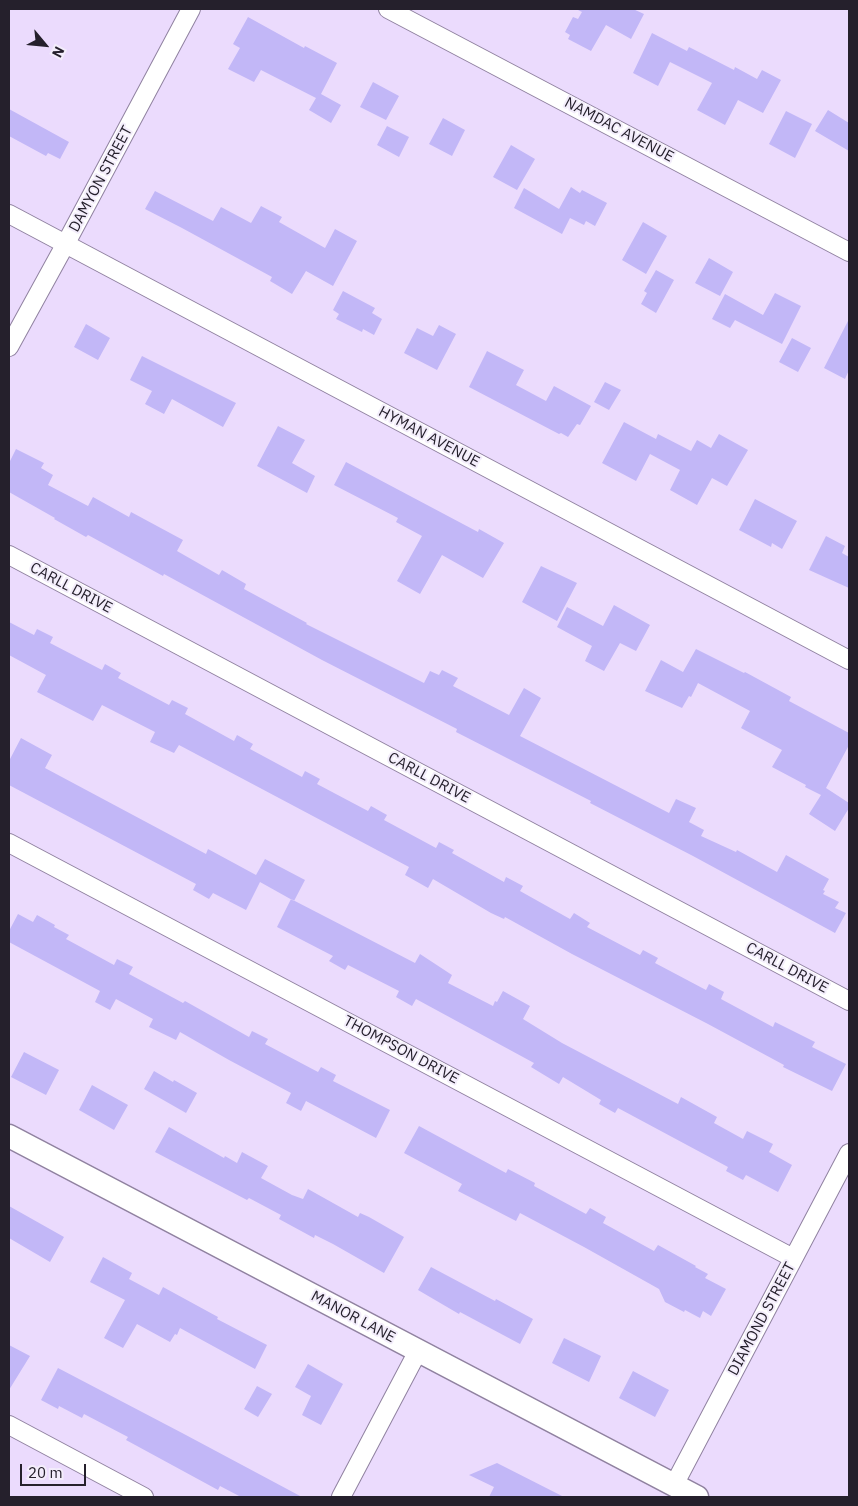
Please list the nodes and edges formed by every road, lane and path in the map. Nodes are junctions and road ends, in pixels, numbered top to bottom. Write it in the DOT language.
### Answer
graph roads {
  1 [pos="191,9"];
  2 [pos="388,9"];
  3 [pos="9,214"];
  4 [pos="66,245"];
  5 [pos="849,252"];
  6 [pos="9,348"];
  7 [pos="9,555"];
  8 [pos="849,660"];
  9 [pos="9,843"];
  10 [pos="849,1001"];
  11 [pos="9,1136"];
  12 [pos="849,1153"];
  13 [pos="794,1258"];
  14 [pos="418,1351"];
  15 [pos="9,1426"];
  16 [pos="674,1485"];
  17 [pos="144,1497"];
  18 [pos="341,1497"];
  19 [pos="697,1497"];
  1 -- 4 [label="street, DAMYON STREET"];
  2 -- 5 [label="street, NAMDAC AVENUE"];
  3 -- 4 [label="street, HYMAN AVENUE"];
  4 -- 6 [label="street, DAMYON STREET"];
  4 -- 8 [label="street, HYMAN AVENUE"];
  7 -- 10 [label="street, CARLL DRIVE"];
  9 -- 13 [label="street, THOMPSON DRIVE"];
  11 -- 14 [label="street, MANOR LANE"];
  12 -- 13 [label="street, DIAMOND STREET"];
  13 -- 16 [label="street, DIAMOND STREET"];
  14 -- 16 [label="street, MANOR LANE"];
  14 -- 18 [label="street"];
  15 -- 17 [label="street"];
  16 -- 19 [label="street, MANOR LANE"];
}
